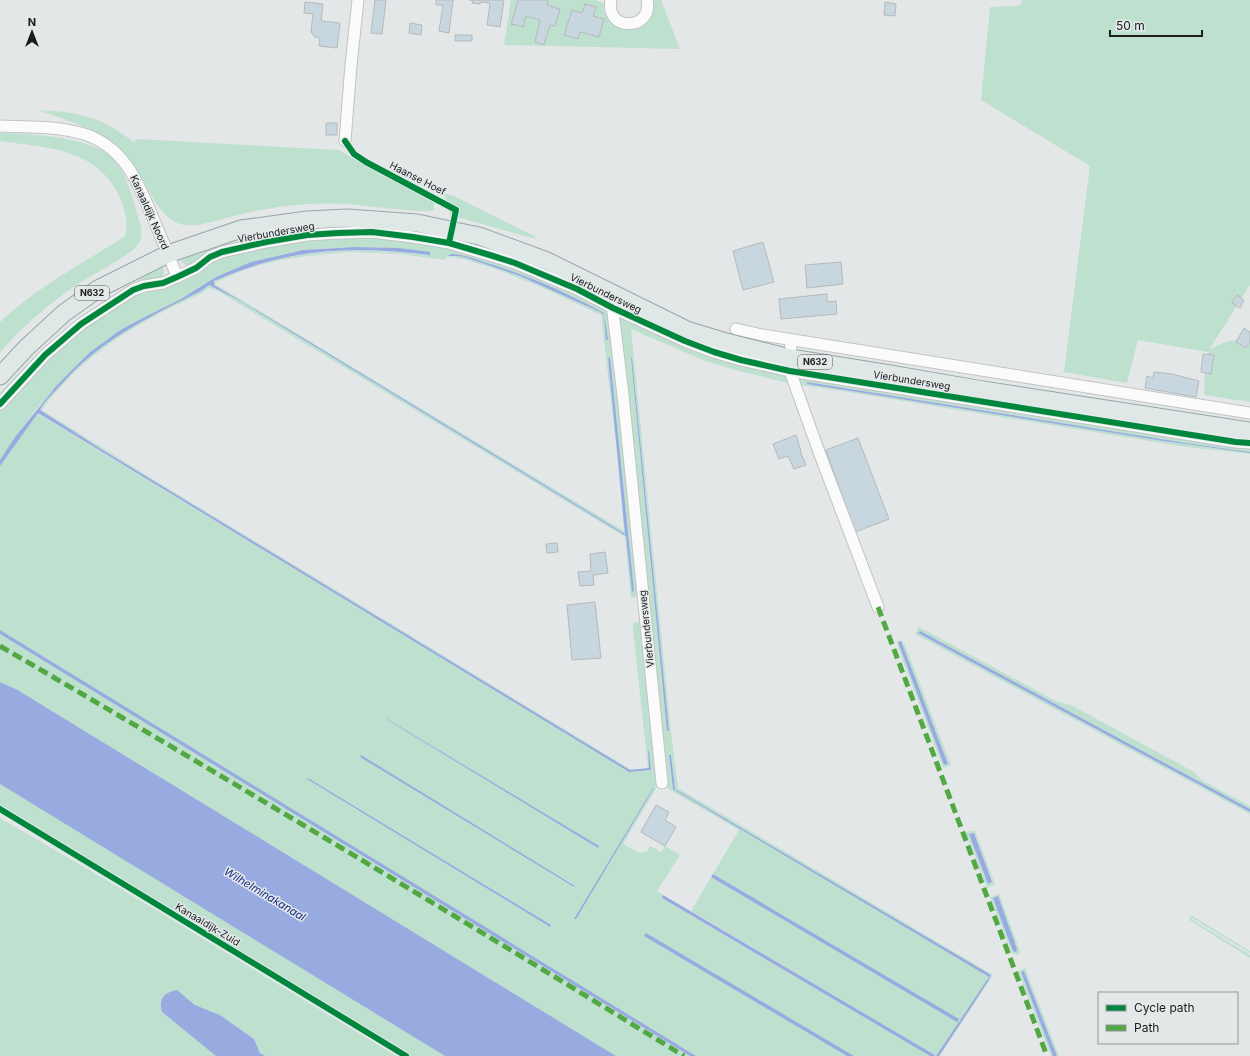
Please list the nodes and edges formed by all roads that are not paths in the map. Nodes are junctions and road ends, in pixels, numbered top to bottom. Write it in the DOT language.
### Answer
graph roads {
  1 [pos="358,0"];
  2 [pos="611,0"];
  3 [pos="648,0"];
  4 [pos="0,126"];
  5 [pos="345,141"];
  6 [pos="168,254"];
  7 [pos="177,277"];
  8 [pos="612,300"];
  9 [pos="736,329"];
  10 [pos="791,340"];
  11 [pos="790,365"];
  12 [pos="0,376"];
  13 [pos="0,404"];
  14 [pos="1250,413"];
  15 [pos="1250,431"];
  16 [pos="1250,443"];
  17 [pos="878,607"];
  18 [pos="662,783"];
  1 -- 5 [label="street"];
  2 -- 3 [label="street"];
  4 -- 6 [label="street, Kanaaldijk Noord"];
  6 -- 7 [label="street, Kanaaldijk Noord"];
  6 -- 8 [label="main road, Vierbundersweg / N632"];
  6 -- 12 [label="main road, Vierbundersweg / N632"];
  7 -- 8 [label="street, Vierbundersweg"];
  7 -- 13 [label="street, Vierbundersweg"];
  8 -- 11 [label="main road, Vierbundersweg / N632"];
  8 -- 18 [label="street, Vierbundersweg"];
  9 -- 10 [label="street, Vierbundersweg"];
  10 -- 11 [label="street"];
  10 -- 14 [label="street, Vierbundersweg"];
  11 -- 15 [label="main road, Vierbundersweg / N632"];
  11 -- 16 [label="street, Vierbundersweg"];
  11 -- 17 [label="street"];
}
